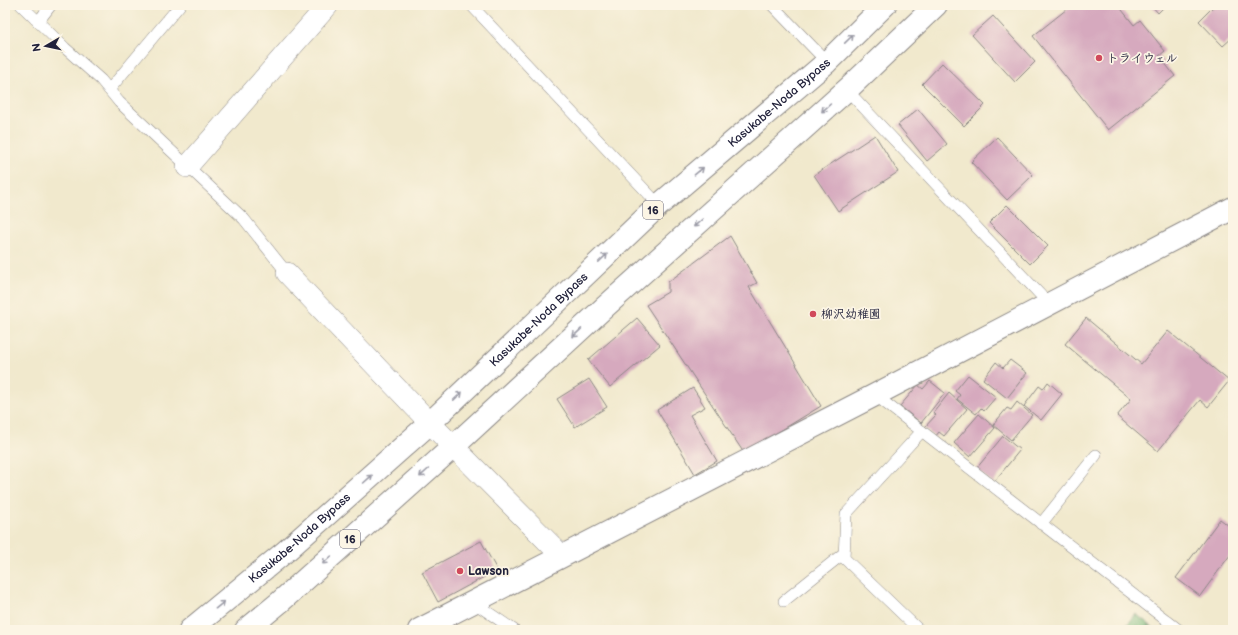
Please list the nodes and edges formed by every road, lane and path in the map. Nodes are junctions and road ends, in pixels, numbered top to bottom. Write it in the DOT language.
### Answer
graph roads {
  1 [pos="21,5"];
  2 [pos="51,5"];
  3 [pos="180,5"];
  4 [pos="328,5"];
  5 [pos="471,5"];
  6 [pos="772,5"];
  7 [pos="884,5"];
  8 [pos="936,5"];
  9 [pos="949,5"];
  10 [pos="38,22"];
  11 [pos="827,62"];
  12 [pos="849,88"];
  13 [pos="109,90"];
  14 [pos="187,167"];
  15 [pos="659,205"];
  16 [pos="1233,208"];
  17 [pos="287,273"];
  18 [pos="1049,304"];
  19 [pos="875,395"];
  20 [pos="430,423"];
  21 [pos="922,431"];
  22 [pos="453,447"];
  23 [pos="1096,455"];
  24 [pos="1041,524"];
  25 [pos="844,553"];
  26 [pos="561,556"];
  27 [pos="784,601"];
  28 [pos="473,602"];
  29 [pos="190,630"];
  30 [pos="246,630"];
  31 [pos="419,630"];
  32 [pos="514,630"];
  33 [pos="919,630"];
  34 [pos="1179,630"];
  1 -- 10 [label="lane"];
  2 -- 10 [label="lane"];
  3 -- 13 [label="lane"];
  4 -- 14 [label="street"];
  5 -- 15 [label="lane"];
  6 -- 11 [label="lane"];
  11 -- 7 [label="main road, Kasukabe-Noda Bypass / 16, one-way"];
  8 -- 12 [label="main road, 16"];
  9 -- 12 [label="main road, 16"];
  10 -- 13 [label="lane"];
  15 -- 11 [label="main road, Kasukabe-Noda Bypass / 16, one-way"];
  12 -- 18 [label="lane"];
  12 -- 22 [label="main road, 16, one-way"];
  13 -- 14 [label="lane"];
  14 -- 17 [label="lane"];
  20 -- 15 [label="main road, Kasukabe-Noda Bypass / 16, one-way"];
  16 -- 18 [label="main road"];
  17 -- 20 [label="street"];
  18 -- 19 [label="main road"];
  19 -- 21 [label="lane"];
  19 -- 26 [label="main road"];
  20 -- 22 [label="street"];
  29 -- 20 [label="main road, Kasukabe-Noda Bypass / 16, one-way"];
  21 -- 24 [label="lane"];
  21 -- 25 [label="lane"];
  22 -- 26 [label="street"];
  22 -- 30 [label="main road, 16, one-way"];
  23 -- 24 [label="lane"];
  24 -- 34 [label="lane"];
  25 -- 27 [label="lane"];
  25 -- 33 [label="lane"];
  26 -- 28 [label="main road"];
  28 -- 31 [label="main road"];
  28 -- 32 [label="lane"];
}
